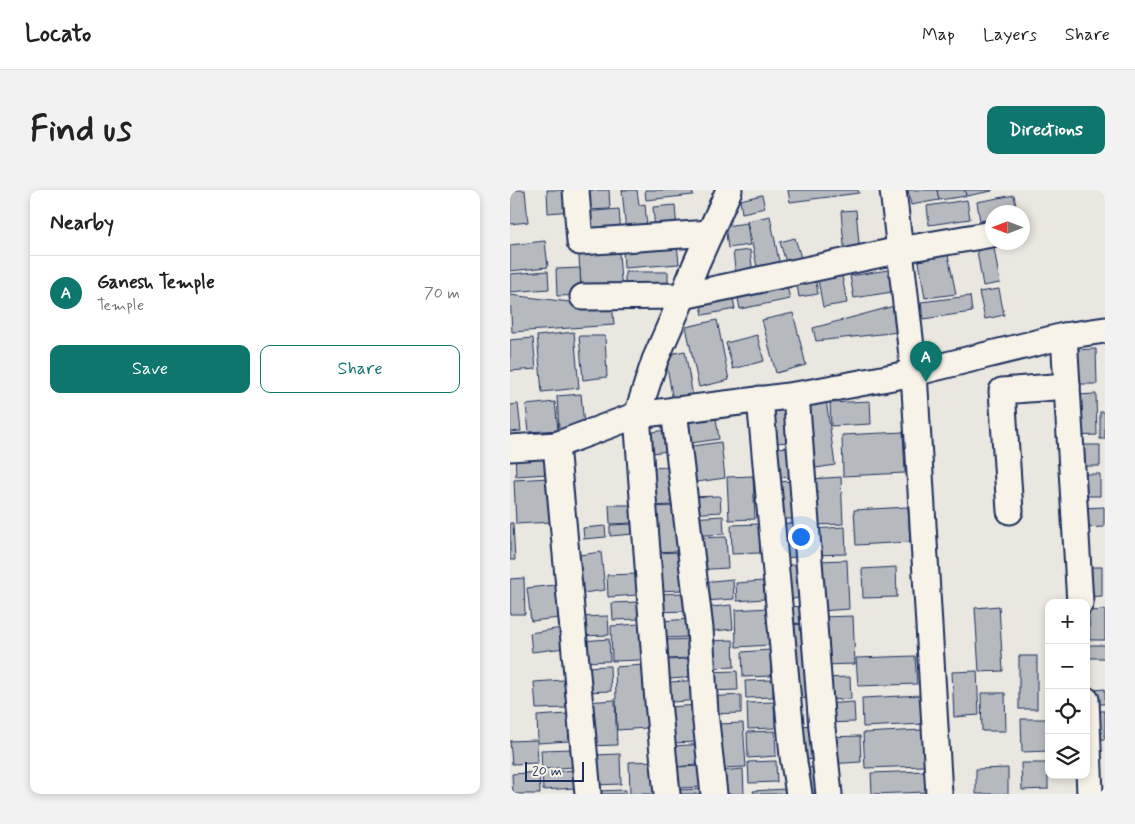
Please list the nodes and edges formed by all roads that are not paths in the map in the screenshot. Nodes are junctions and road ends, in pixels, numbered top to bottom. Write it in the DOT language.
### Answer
graph roads {
  1 [pos="576,190"];
  2 [pos="729,190"];
  3 [pos="893,190"];
  4 [pos="710,233"];
  5 [pos="985,235"];
  6 [pos="900,250"];
  7 [pos="683,296"];
  8 [pos="583,298"];
  9 [pos="1105,330"];
  10 [pos="1064,336"];
  11 [pos="914,373"];
  12 [pos="1067,386"];
  13 [pos="796,395"];
  14 [pos="760,400"];
  15 [pos="674,410"];
  16 [pos="637,415"];
  17 [pos="556,446"];
  18 [pos="510,448"];
  19 [pos="1010,511"];
  20 [pos="1080,599"];
  21 [pos="1087,734"];
  22 [pos="588,794"];
  23 [pos="667,794"];
  24 [pos="714,794"];
  25 [pos="799,794"];
  26 [pos="829,794"];
  27 [pos="939,794"];
  28 [pos="1090,794"];
  1 -- 4 [label="street"];
  2 -- 4 [label="street"];
  3 -- 6 [label="street"];
  4 -- 7 [label="street"];
  5 -- 6 [label="street"];
  6 -- 7 [label="street"];
  6 -- 11 [label="street"];
  7 -- 8 [label="street"];
  7 -- 16 [label="street"];
  9 -- 10 [label="street"];
  10 -- 11 [label="street"];
  10 -- 12 [label="street"];
  11 -- 13 [label="street"];
  11 -- 27 [label="street"];
  12 -- 19 [label="street"];
  12 -- 20 [label="street"];
  13 -- 14 [label="street"];
  13 -- 26 [label="street"];
  14 -- 15 [label="street"];
  14 -- 25 [label="street"];
  15 -- 16 [label="street"];
  15 -- 24 [label="street"];
  16 -- 17 [label="street"];
  16 -- 23 [label="street"];
  17 -- 18 [label="street"];
  17 -- 22 [label="street"];
  21 -- 28 [label="street"];
}
